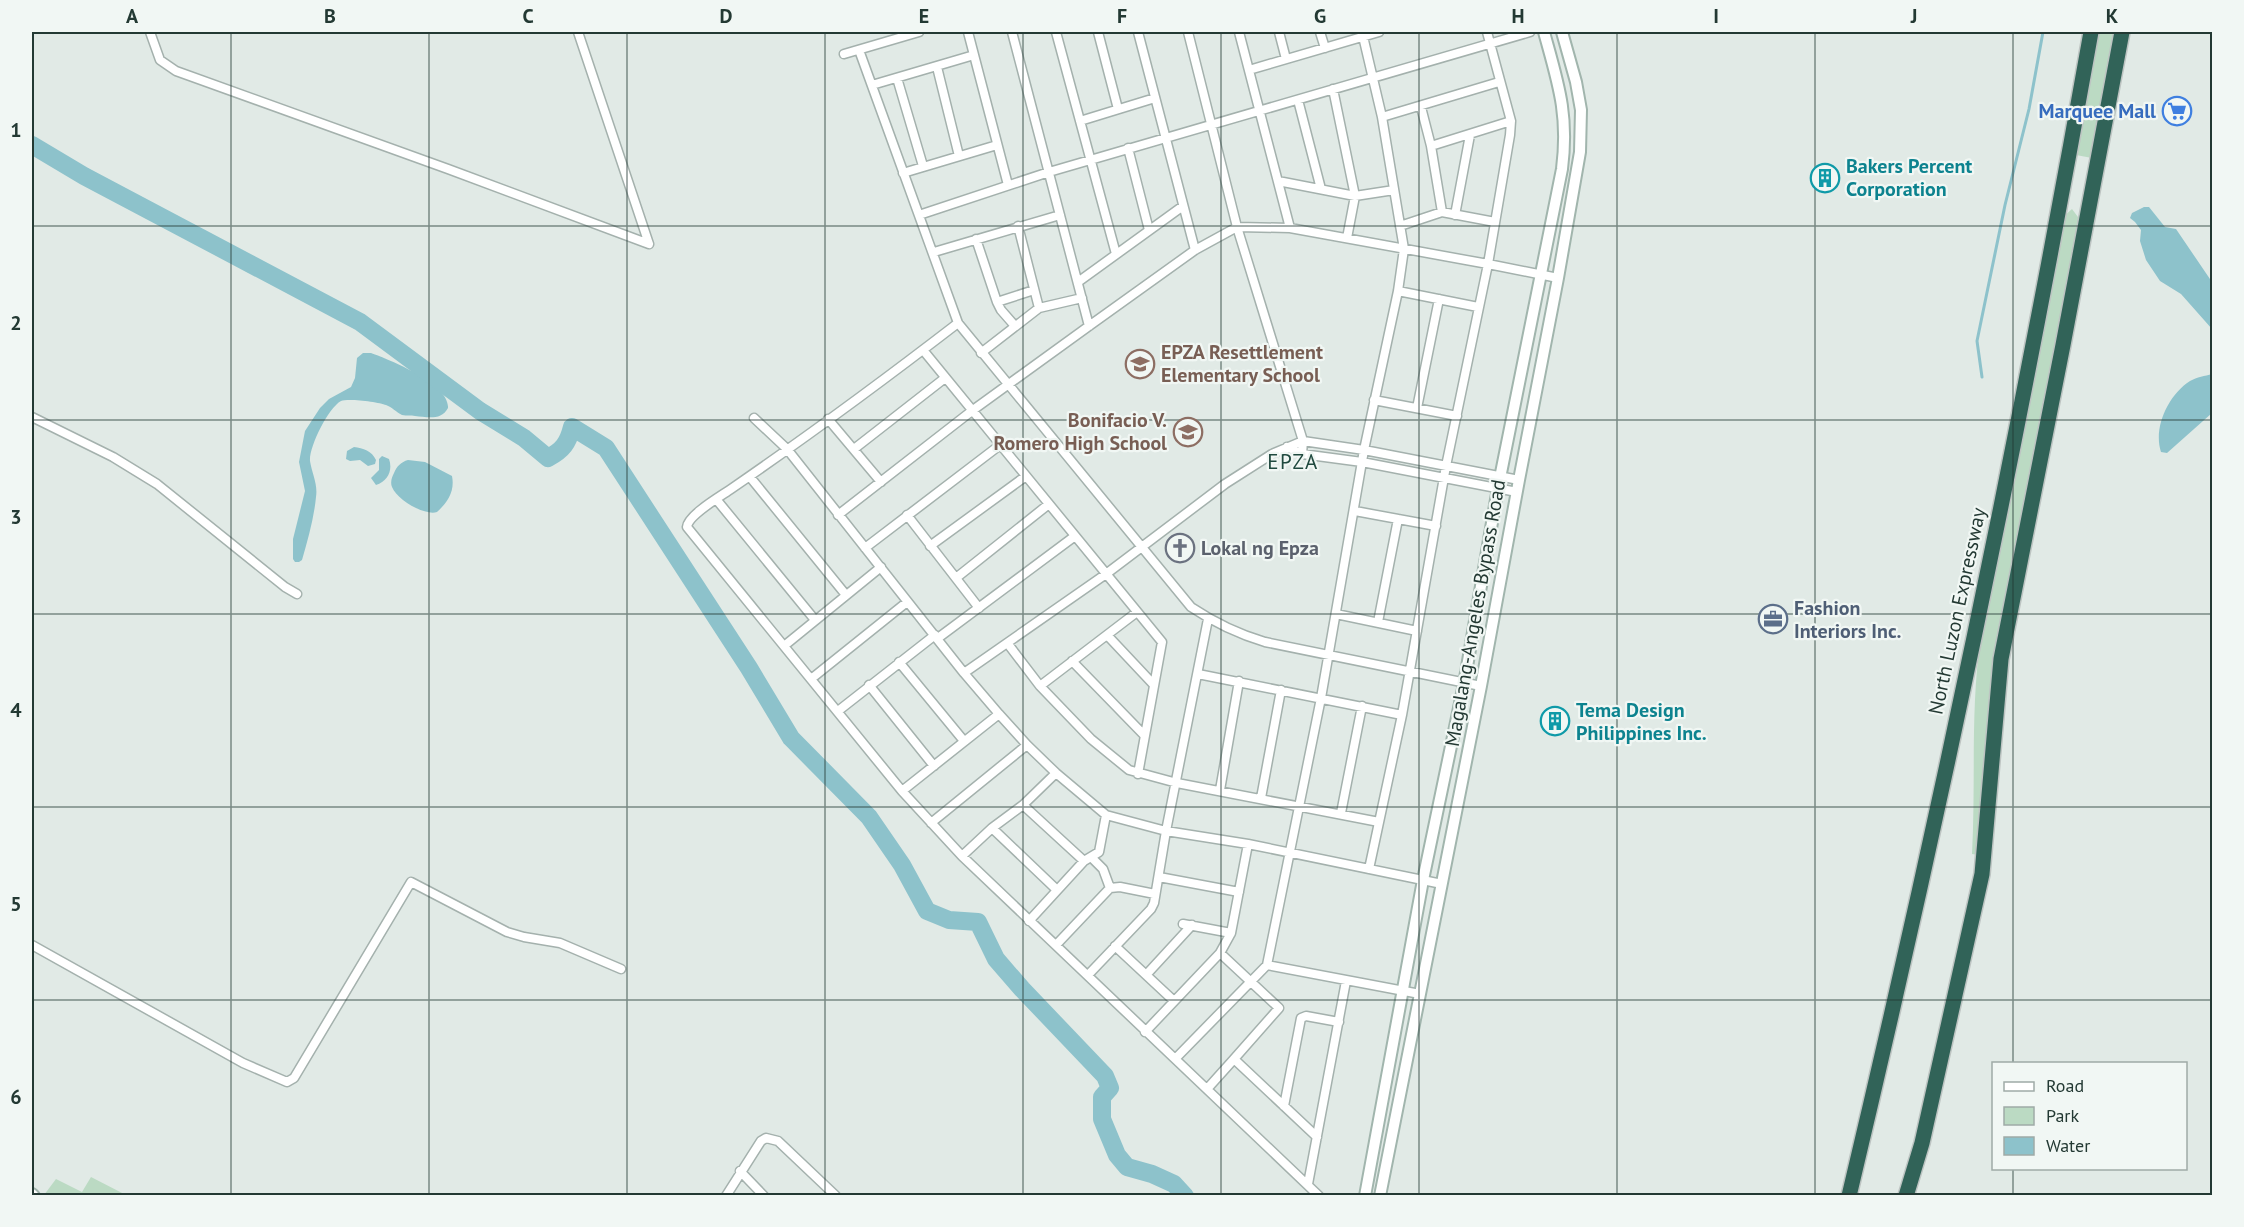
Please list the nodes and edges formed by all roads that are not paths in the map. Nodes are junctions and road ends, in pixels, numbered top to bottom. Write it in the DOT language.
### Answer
graph roads {
  1 [pos="150,32"];
  2 [pos="578,32"];
  3 [pos="919,32"];
  4 [pos="968,32"];
  5 [pos="1012,32"];
  6 [pos="1056,32"];
  7 [pos="1098,32"];
  8 [pos="1138,32"];
  9 [pos="1188,32"];
  10 [pos="1239,32"];
  11 [pos="1279,32"];
  12 [pos="1320,32"];
  13 [pos="1379,32"];
  14 [pos="1487,32"];
  15 [pos="1530,32"];
  16 [pos="1544,32"];
  17 [pos="1562,32"];
  18 [pos="2091,32"];
  19 [pos="2122,32"];
  20 [pos="1363,34"];
  21 [pos="1490,42"];
  22 [pos="1325,48"];
  23 [pos="859,50"];
  24 [pos="844,54"];
  25 [pos="974,55"];
  26 [pos="1286,59"];
  27 [pos="937,67"];
  28 [pos="1249,70"];
  29 [pos="1374,77"];
  30 [pos="897,78"];
  31 [pos="1499,82"];
  32 [pos="872,85"];
  33 [pos="1333,89"];
  34 [pos="1155,98"];
  35 [pos="1298,100"];
  36 [pos="1421,107"];
  37 [pos="1118,109"];
  38 [pos="1260,111"];
  39 [pos="1382,117"];
  40 [pos="1080,121"];
  41 [pos="1511,121"];
  42 [pos="1211,125"];
  43 [pos="1470,135"];
  44 [pos="1166,138"];
  45 [pos="997,146"];
  46 [pos="1431,146"];
  47 [pos="1128,148"];
  48 [pos="959,156"];
  49 [pos="1090,160"];
  50 [pos="923,166"];
  51 [pos="1049,172"];
  52 [pos="903,173"];
  53 [pos="1278,182"];
  54 [pos="1008,185"];
  55 [pos="1321,189"];
  56 [pos="1394,190"];
  57 [pos="1354,196"];
  58 [pos="1183,206"];
  59 [pos="1442,212"];
  60 [pos="1060,214"];
  61 [pos="919,215"];
  62 [pos="1455,215"];
  63 [pos="1495,222"];
  64 [pos="1018,226"];
  65 [pos="1400,226"];
  66 [pos="1237,227"];
  67 [pos="1290,228"];
  68 [pos="1149,230"];
  69 [pos="1347,238"];
  70 [pos="976,239"];
  71 [pos="1404,249"];
  72 [pos="1195,250"];
  73 [pos="934,252"];
  74 [pos="1116,254"];
  75 [pos="1488,264"];
  76 [pos="1540,275"];
  77 [pos="1558,279"];
  78 [pos="1078,282"];
  79 [pos="1034,290"];
  80 [pos="1398,291"];
  81 [pos="1082,298"];
  82 [pos="1439,299"];
  83 [pos="997,302"];
  84 [pos="1478,307"];
  85 [pos="1039,308"];
  86 [pos="958,323"];
  87 [pos="1016,326"];
  88 [pos="1089,326"];
  89 [pos="923,350"];
  90 [pos="981,352"];
  91 [pos="945,378"];
  92 [pos="1008,386"];
  93 [pos="1374,400"];
  94 [pos="1417,408"];
  95 [pos="973,410"];
  96 [pos="1457,416"];
  97 [pos="32,417"];
  98 [pos="754,418"];
  99 [pos="828,419"];
  100 [pos="1303,441"];
  101 [pos="1000,445"];
  102 [pos="1287,447"];
  103 [pos="787,449"];
  104 [pos="854,449"];
  105 [pos="1364,450"];
  106 [pos="1302,454"];
  107 [pos="1362,462"];
  108 [pos="1446,466"];
  109 [pos="1026,476"];
  110 [pos="1500,476"];
  111 [pos="750,477"];
  112 [pos="1444,478"];
  113 [pos="1519,480"];
  114 [pos="881,482"];
  115 [pos="1498,488"];
  116 [pos="1516,492"];
  117 [pos="716,499"];
  118 [pos="1049,504"];
  119 [pos="1355,511"];
  120 [pos="838,515"];
  121 [pos="907,516"];
  122 [pos="1398,519"];
  123 [pos="1436,526"];
  124 [pos="1075,537"];
  125 [pos="930,546"];
  126 [pos="865,548"];
  127 [pos="1142,548"];
  128 [pos="881,567"];
  129 [pos="1106,574"];
  130 [pos="956,578"];
  131 [pos="297,594"];
  132 [pos="846,595"];
  133 [pos="907,602"];
  134 [pos="979,608"];
  135 [pos="1137,612"];
  136 [pos="1336,614"];
  137 [pos="1208,619"];
  138 [pos="815,620"];
  139 [pos="1378,622"];
  140 [pos="1418,631"];
  141 [pos="1107,635"];
  142 [pos="936,637"];
  143 [pos="1008,644"];
  144 [pos="784,646"];
  145 [pos="1328,654"];
  146 [pos="1072,661"];
  147 [pos="899,662"];
  148 [pos="1410,672"];
  149 [pos="964,673"];
  150 [pos="1198,674"];
  151 [pos="811,679"];
  152 [pos="1239,681"];
  153 [pos="1464,684"];
  154 [pos="869,685"];
  155 [pos="1154,685"];
  156 [pos="1040,686"];
  157 [pos="1481,686"];
  158 [pos="1281,690"];
  159 [pos="1321,698"];
  160 [pos="1362,706"];
  161 [pos="838,711"];
  162 [pos="999,714"];
  163 [pos="1402,715"];
  164 [pos="1144,735"];
  165 [pos="964,741"];
  166 [pos="1027,746"];
  167 [pos="934,766"];
  168 [pos="1056,773"];
  169 [pos="1138,774"];
  170 [pos="1176,783"];
  171 [pos="1220,790"];
  172 [pos="902,791"];
  173 [pos="1261,798"];
  174 [pos="1023,806"];
  175 [pos="1299,806"];
  176 [pos="1341,813"];
  177 [pos="1106,815"];
  178 [pos="1378,822"];
  179 [pos="931,823"];
  180 [pos="992,828"];
  181 [pos="1166,831"];
  182 [pos="1248,844"];
  183 [pos="1289,852"];
  184 [pos="962,856"];
  185 [pos="1088,859"];
  186 [pos="1369,869"];
  187 [pos="1159,877"];
  188 [pos="1424,880"];
  189 [pos="1443,884"];
  190 [pos="1110,888"];
  191 [pos="1057,890"];
  192 [pos="1239,892"];
  193 [pos="1155,894"];
  194 [pos="1029,921"];
  195 [pos="1231,933"];
  196 [pos="32,945"];
  197 [pos="1056,945"];
  198 [pos="1115,946"];
  199 [pos="1220,953"];
  200 [pos="1267,965"];
  201 [pos="621,969"];
  202 [pos="1088,975"];
  203 [pos="1146,975"];
  204 [pos="1250,981"];
  205 [pos="1346,981"];
  206 [pos="1402,991"];
  207 [pos="1420,994"];
  208 [pos="1174,1001"];
  209 [pos="1339,1022"];
  210 [pos="1145,1032"];
  211 [pos="1176,1059"];
  212 [pos="1234,1059"];
  213 [pos="1207,1089"];
  214 [pos="1284,1106"];
  215 [pos="1317,1137"];
  216 [pos="740,1171"];
  217 [pos="1308,1184"];
  218 [pos="726,1196"];
  219 [pos="764,1196"];
  220 [pos="836,1196"];
  221 [pos="1319,1196"];
  222 [pos="1365,1196"];
  223 [pos="1380,1196"];
  224 [pos="1849,1196"];
  225 [pos="1906,1196"];
  1 -- 2 [label="street"];
  3 -- 23 [label="street"];
  4 -- 25 [label="street"];
  5 -- 51 [label="street"];
  6 -- 40 [label="street"];
  7 -- 37 [label="street"];
  8 -- 34 [label="street"];
  9 -- 42 [label="street"];
  10 -- 28 [label="street"];
  11 -- 26 [label="street"];
  12 -- 22 [label="street"];
  13 -- 20 [label="street"];
  14 -- 21 [label="street"];
  15 -- 21 [label="street"];
  16 -- 76 [label="street, Magalang-Angeles Bypass Road"];
  17 -- 77 [label="street, Magalang-Angeles Bypass Road"];
  18 -- 224 [label="highway, North Luzon Expressway"];
  19 -- 225 [label="highway"];
  20 -- 22 [label="street"];
  20 -- 29 [label="street"];
  21 -- 29 [label="street"];
  21 -- 31 [label="street"];
  22 -- 26 [label="street"];
  23 -- 24 [label="street"];
  23 -- 32 [label="street"];
  25 -- 27 [label="street"];
  25 -- 45 [label="street"];
  26 -- 28 [label="street"];
  27 -- 30 [label="street"];
  27 -- 48 [label="street"];
  28 -- 38 [label="street"];
  29 -- 33 [label="street"];
  29 -- 39 [label="street"];
  30 -- 32 [label="street"];
  30 -- 50 [label="street"];
  31 -- 36 [label="street"];
  31 -- 41 [label="street"];
  32 -- 52 [label="street"];
  33 -- 35 [label="street"];
  33 -- 57 [label="street"];
  34 -- 37 [label="street"];
  34 -- 44 [label="street"];
  35 -- 38 [label="street"];
  35 -- 55 [label="street"];
  36 -- 39 [label="street"];
  36 -- 46 [label="street"];
  37 -- 40 [label="street"];
  38 -- 42 [label="street"];
  38 -- 53 [label="street"];
  39 -- 56 [label="street"];
  40 -- 49 [label="street"];
  41 -- 43 [label="street"];
  41 -- 63 [label="street"];
  42 -- 44 [label="street"];
  42 -- 66 [label="street"];
  43 -- 46 [label="street"];
  43 -- 62 [label="street"];
  44 -- 47 [label="street"];
  44 -- 58 [label="street"];
  45 -- 48 [label="street"];
  45 -- 54 [label="street"];
  46 -- 59 [label="street"];
  47 -- 49 [label="street"];
  47 -- 68 [label="street"];
  48 -- 50 [label="street"];
  49 -- 51 [label="street"];
  49 -- 74 [label="street"];
  50 -- 52 [label="street"];
  51 -- 54 [label="street"];
  51 -- 60 [label="street"];
  52 -- 61 [label="street"];
  53 -- 55 [label="street"];
  53 -- 67 [label="street"];
  54 -- 61 [label="street"];
  55 -- 57 [label="street"];
  56 -- 57 [label="street"];
  56 -- 65 [label="street"];
  57 -- 69 [label="street"];
  58 -- 68 [label="street"];
  58 -- 72 [label="street"];
  59 -- 62 [label="street"];
  59 -- 65 [label="street"];
  60 -- 64 [label="street"];
  60 -- 78 [label="street"];
  61 -- 73 [label="street"];
  62 -- 63 [label="street"];
  63 -- 75 [label="street"];
  64 -- 70 [label="street"];
  64 -- 79 [label="street"];
  65 -- 71 [label="street"];
  66 -- 67 [label="street"];
  66 -- 72 [label="street"];
  66 -- 100 [label="street"];
  67 -- 69 [label="street"];
  68 -- 74 [label="street"];
  69 -- 71 [label="street"];
  70 -- 73 [label="street"];
  70 -- 83 [label="street"];
  71 -- 75 [label="street"];
  71 -- 80 [label="street"];
  72 -- 88 [label="street"];
  73 -- 86 [label="street"];
  74 -- 78 [label="street"];
  75 -- 76 [label="street"];
  75 -- 84 [label="street"];
  76 -- 77 [label="street"];
  76 -- 110 [label="street, Magalang-Angeles Bypass Road"];
  77 -- 113 [label="street, Magalang-Angeles Bypass Road"];
  78 -- 81 [label="street"];
  79 -- 83 [label="street"];
  79 -- 85 [label="street"];
  80 -- 82 [label="street"];
  80 -- 93 [label="street"];
  81 -- 85 [label="street"];
  81 -- 88 [label="street"];
  82 -- 84 [label="street"];
  82 -- 94 [label="street"];
  83 -- 87 [label="street"];
  84 -- 96 [label="street"];
  85 -- 87 [label="street"];
  86 -- 89 [label="street"];
  86 -- 90 [label="street"];
  87 -- 90 [label="street"];
  88 -- 92 [label="street"];
  89 -- 91 [label="street"];
  89 -- 99 [label="street"];
  90 -- 92 [label="street"];
  91 -- 95 [label="street"];
  91 -- 104 [label="street"];
  92 -- 95 [label="street"];
  92 -- 127 [label="street"];
  93 -- 94 [label="street"];
  93 -- 105 [label="street"];
  94 -- 96 [label="street"];
  95 -- 101 [label="street"];
  95 -- 114 [label="street"];
  96 -- 108 [label="street"];
  97 -- 131 [label="street"];
  98 -- 103 [label="street"];
  99 -- 103 [label="street"];
  99 -- 104 [label="street"];
  100 -- 102 [label="street"];
  100 -- 105 [label="street"];
  100 -- 106 [label="street"];
  101 -- 109 [label="street"];
  101 -- 121 [label="street"];
  102 -- 106 [label="street"];
  102 -- 127 [label="street"];
  103 -- 111 [label="street"];
  103 -- 120 [label="street"];
  104 -- 114 [label="street"];
  105 -- 107 [label="street"];
  105 -- 108 [label="street"];
  106 -- 107 [label="street"];
  107 -- 112 [label="street"];
  107 -- 119 [label="street"];
  108 -- 110 [label="street"];
  108 -- 112 [label="street"];
  109 -- 118 [label="street"];
  109 -- 125 [label="street"];
  110 -- 113 [label="street"];
  110 -- 115 [label="street, Magalang-Angeles Bypass Road"];
  111 -- 117 [label="street"];
  111 -- 132 [label="street"];
  112 -- 115 [label="street"];
  112 -- 123 [label="street"];
  113 -- 116 [label="street, Magalang-Angeles Bypass Road"];
  114 -- 120 [label="street"];
  115 -- 116 [label="street"];
  115 -- 153 [label="street, Magalang-Angeles Bypass Road"];
  116 -- 157 [label="street, Magalang-Angeles Bypass Road"];
  117 -- 138 [label="street"];
  117 -- 144 [label="street"];
  118 -- 124 [label="street"];
  118 -- 130 [label="street"];
  119 -- 122 [label="street"];
  119 -- 136 [label="street"];
  120 -- 126 [label="street"];
  121 -- 125 [label="street"];
  121 -- 126 [label="street"];
  122 -- 123 [label="street"];
  122 -- 139 [label="street"];
  123 -- 140 [label="street"];
  124 -- 129 [label="street"];
  124 -- 134 [label="street"];
  125 -- 130 [label="street"];
  126 -- 128 [label="street"];
  127 -- 129 [label="street"];
  127 -- 137 [label="street"];
  128 -- 132 [label="street"];
  128 -- 133 [label="street"];
  129 -- 135 [label="street"];
  129 -- 143 [label="street"];
  130 -- 134 [label="street"];
  132 -- 138 [label="street"];
  133 -- 142 [label="street"];
  133 -- 151 [label="street"];
  134 -- 142 [label="street"];
  135 -- 141 [label="street"];
  135 -- 155 [label="street"];
  136 -- 139 [label="street"];
  136 -- 145 [label="street"];
  137 -- 145 [label="street"];
  137 -- 150 [label="street"];
  138 -- 144 [label="street"];
  139 -- 140 [label="street"];
  140 -- 148 [label="street"];
  141 -- 146 [label="street"];
  141 -- 155 [label="street"];
  142 -- 147 [label="street"];
  142 -- 149 [label="street"];
  143 -- 149 [label="street"];
  143 -- 156 [label="street"];
  144 -- 151 [label="street"];
  145 -- 148 [label="street"];
  145 -- 159 [label="street"];
  146 -- 156 [label="street"];
  146 -- 164 [label="street"];
  147 -- 154 [label="street"];
  147 -- 165 [label="street"];
  148 -- 153 [label="street"];
  148 -- 163 [label="street"];
  149 -- 162 [label="street"];
  150 -- 152 [label="street"];
  150 -- 170 [label="street"];
  151 -- 161 [label="street"];
  152 -- 158 [label="street"];
  152 -- 171 [label="street"];
  153 -- 157 [label="street"];
  153 -- 188 [label="street, Magalang-Angeles Bypass Road"];
  154 -- 161 [label="street"];
  154 -- 167 [label="street"];
  155 -- 164 [label="street"];
  156 -- 169 [label="street"];
  157 -- 189 [label="street, Magalang-Angeles Bypass Road"];
  158 -- 159 [label="street"];
  158 -- 173 [label="street"];
  159 -- 160 [label="street"];
  159 -- 175 [label="street"];
  160 -- 163 [label="street"];
  160 -- 176 [label="street"];
  161 -- 172 [label="street"];
  162 -- 165 [label="street"];
  162 -- 166 [label="street"];
  163 -- 178 [label="street"];
  164 -- 169 [label="street"];
  165 -- 167 [label="street"];
  166 -- 168 [label="street"];
  166 -- 179 [label="street"];
  167 -- 172 [label="street"];
  168 -- 174 [label="street"];
  168 -- 177 [label="street"];
  169 -- 170 [label="street"];
  170 -- 171 [label="street"];
  170 -- 181 [label="street"];
  171 -- 173 [label="street"];
  172 -- 179 [label="street"];
  173 -- 175 [label="street"];
  174 -- 180 [label="street"];
  174 -- 185 [label="street"];
  175 -- 176 [label="street"];
  175 -- 183 [label="street"];
  176 -- 178 [label="street"];
  177 -- 181 [label="street"];
  177 -- 185 [label="street"];
  178 -- 186 [label="street"];
  179 -- 184 [label="street"];
  180 -- 184 [label="street"];
  180 -- 191 [label="street"];
  181 -- 182 [label="street"];
  181 -- 187 [label="street"];
  182 -- 183 [label="street"];
  182 -- 192 [label="street"];
  183 -- 186 [label="street"];
  183 -- 200 [label="street"];
  184 -- 194 [label="street"];
  185 -- 190 [label="street"];
  185 -- 191 [label="street"];
  186 -- 188 [label="street"];
  187 -- 192 [label="street"];
  187 -- 193 [label="street"];
  188 -- 189 [label="street"];
  188 -- 206 [label="street, Magalang-Angeles Bypass Road"];
  189 -- 207 [label="street, Magalang-Angeles Bypass Road"];
  190 -- 193 [label="street"];
  190 -- 197 [label="street"];
  191 -- 194 [label="street"];
  192 -- 195 [label="street"];
  193 -- 198 [label="street"];
  194 -- 197 [label="street"];
  195 -- 199 [label="street"];
  195 -- 203 [label="street"];
  196 -- 201 [label="street"];
  197 -- 202 [label="street"];
  198 -- 202 [label="street"];
  198 -- 203 [label="street"];
  199 -- 204 [label="street"];
  199 -- 208 [label="street"];
  200 -- 204 [label="street"];
  200 -- 205 [label="street"];
  202 -- 210 [label="street"];
  203 -- 208 [label="street"];
  204 -- 211 [label="street"];
  204 -- 212 [label="street"];
  205 -- 206 [label="street"];
  205 -- 209 [label="street"];
  206 -- 207 [label="street"];
  206 -- 222 [label="street, Magalang-Angeles Bypass Road"];
  207 -- 223 [label="street, Magalang-Angeles Bypass Road"];
  208 -- 210 [label="street"];
  209 -- 214 [label="street"];
  209 -- 215 [label="street"];
  210 -- 211 [label="street"];
  211 -- 213 [label="street"];
  212 -- 213 [label="street"];
  212 -- 214 [label="street"];
  213 -- 217 [label="street"];
  214 -- 215 [label="street"];
  215 -- 217 [label="street"];
  216 -- 218 [label="street"];
  216 -- 219 [label="street"];
  216 -- 220 [label="street"];
  217 -- 221 [label="street"];
}
